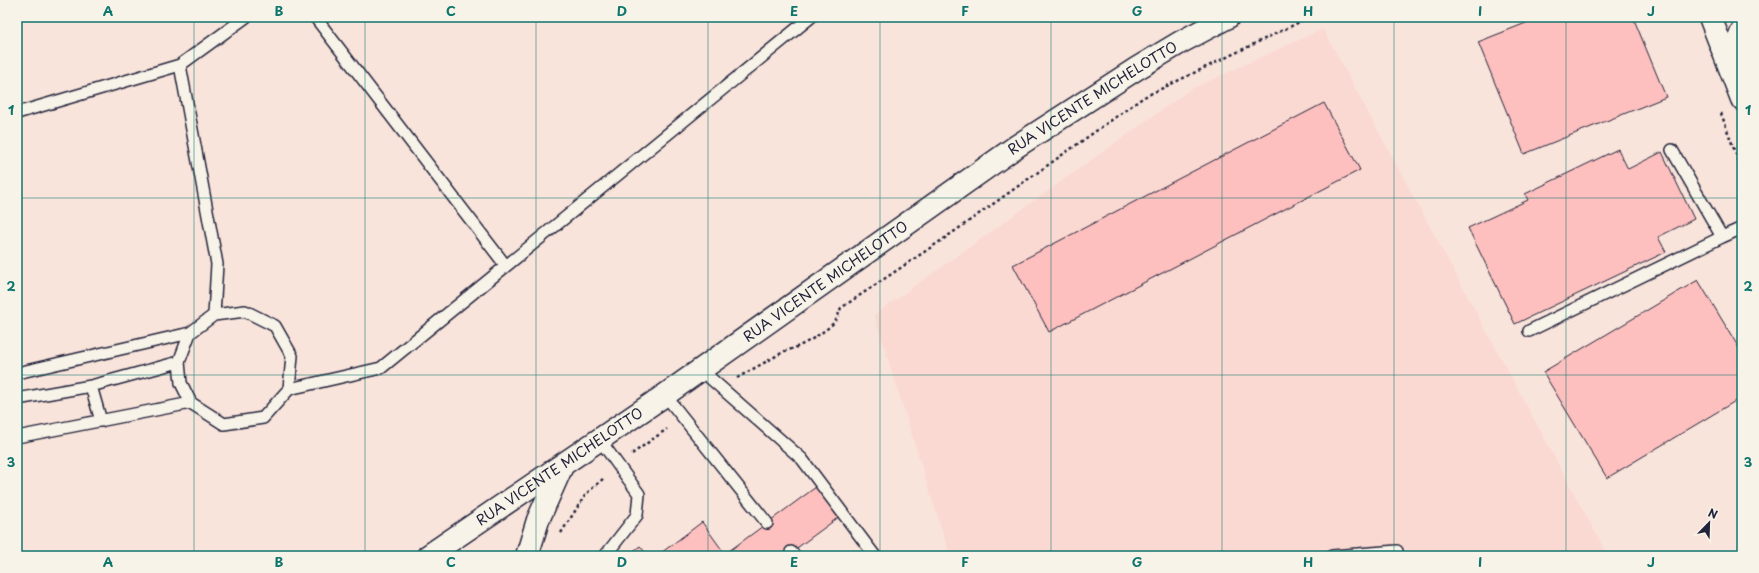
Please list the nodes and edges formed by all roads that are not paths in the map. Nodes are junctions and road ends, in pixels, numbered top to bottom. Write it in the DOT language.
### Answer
graph roads {
  1 [pos="246,17"];
  2 [pos="316,17"];
  3 [pos="811,17"];
  4 [pos="1228,17"];
  5 [pos="1710,17"];
  6 [pos="1742,31"];
  7 [pos="180,65"];
  8 [pos="1738,91"];
  9 [pos="17,113"];
  10 [pos="1672,150"];
  11 [pos="1742,228"];
  12 [pos="1722,237"];
  13 [pos="506,266"];
  14 [pos="214,315"];
  15 [pos="1529,331"];
  16 [pos="190,333"];
  17 [pos="179,362"];
  18 [pos="701,370"];
  19 [pos="17,373"];
  20 [pos="91,386"];
  21 [pos="289,389"];
  22 [pos="665,395"];
  23 [pos="17,399"];
  24 [pos="190,403"];
  25 [pos="101,421"];
  26 [pos="17,437"];
  27 [pos="600,440"];
  28 [pos="562,466"];
  29 [pos="767,523"];
  30 [pos="1397,551"];
  31 [pos="428,556"];
  32 [pos="528,556"];
  33 [pos="605,556"];
  34 [pos="875,556"];
  35 [pos="1332,556"];
  1 -- 7 [label="lane"];
  2 -- 13 [label="lane"];
  3 -- 13 [label="lane"];
  4 -- 18 [label="main road, RUA VICENTE MICHELOTTO"];
  5 -- 8 [label="main road"];
  6 -- 8 [label="main road"];
  7 -- 9 [label="lane"];
  7 -- 14 [label="lane"];
  10 -- 12 [label="lane"];
  11 -- 12 [label="lane"];
  12 -- 15 [label="lane"];
  13 -- 21 [label="lane"];
  14 -- 16 [label="lane"];
  14 -- 21 [label="lane"];
  16 -- 17 [label="lane"];
  16 -- 19 [label="lane"];
  17 -- 20 [label="lane"];
  17 -- 24 [label="lane"];
  18 -- 22 [label="main road, RUA VICENTE MICHELOTTO"];
  18 -- 34 [label="lane"];
  20 -- 23 [label="lane"];
  20 -- 25 [label="lane"];
  21 -- 24 [label="lane"];
  22 -- 27 [label="main road, RUA VICENTE MICHELOTTO"];
  22 -- 29 [label="lane"];
  24 -- 25 [label="lane"];
  25 -- 26 [label="lane"];
  27 -- 28 [label="main road, RUA VICENTE MICHELOTTO"];
  27 -- 33 [label="lane"];
  28 -- 31 [label="main road, RUA VICENTE MICHELOTTO"];
  28 -- 32 [label="main road"];
  30 -- 35 [label="lane"];
}
